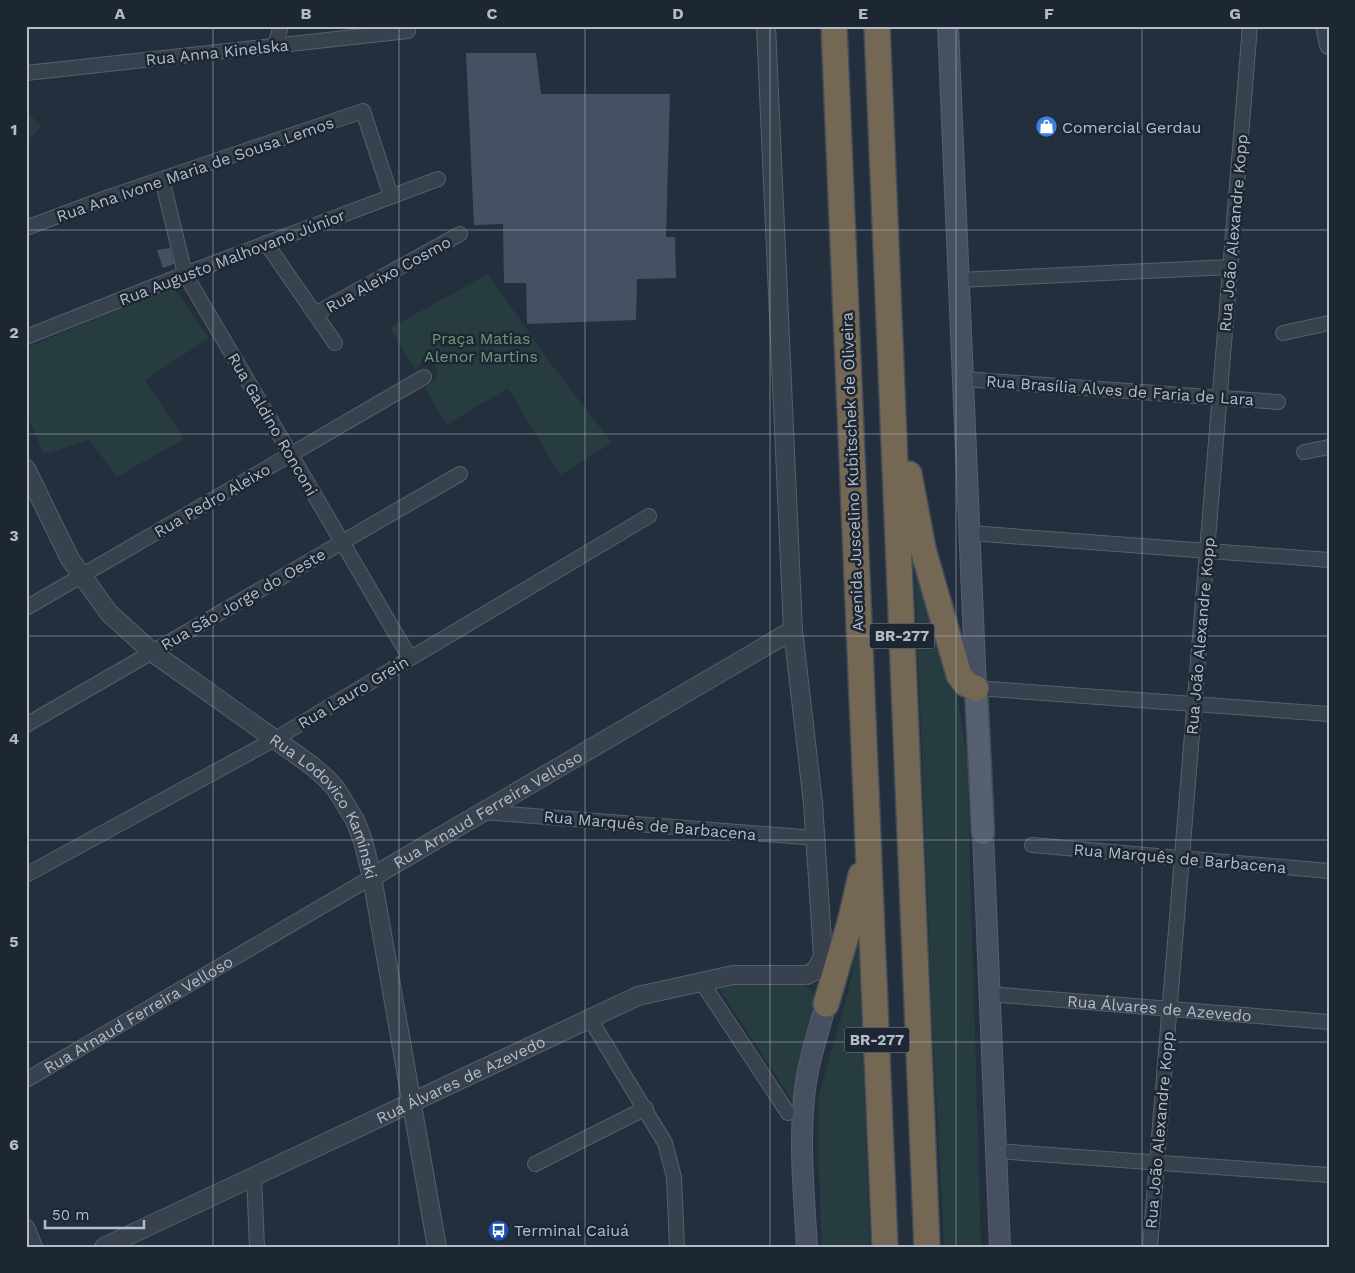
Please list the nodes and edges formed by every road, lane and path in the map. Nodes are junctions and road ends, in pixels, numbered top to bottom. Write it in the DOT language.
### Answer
graph roads {
  1 [pos="281,26"];
  2 [pos="766,26"];
  3 [pos="834,26"];
  4 [pos="877,26"];
  5 [pos="948,26"];
  6 [pos="1250,26"];
  7 [pos="1325,26"];
  8 [pos="408,31"];
  9 [pos="1329,45"];
  10 [pos="275,46"];
  11 [pos="26,73"];
  12 [pos="438,179"];
  13 [pos="162,180"];
  14 [pos="391,196"];
  15 [pos="26,228"];
  16 [pos="460,234"];
  17 [pos="266,243"];
  18 [pos="1230,267"];
  19 [pos="185,274"];
  20 [pos="959,280"];
  21 [pos="315,314"];
  22 [pos="1329,323"];
  23 [pos="1283,333"];
  24 [pos="26,337"];
  25 [pos="335,342"];
  26 [pos="890,343"];
  27 [pos="424,377"];
  28 [pos="963,379"];
  29 [pos="1219,398"];
  30 [pos="1278,402"];
  31 [pos="1329,447"];
  32 [pos="1304,452"];
  33 [pos="290,454"];
  34 [pos="460,474"];
  35 [pos="27,475"];
  36 [pos="649,516"];
  37 [pos="970,533"];
  38 [pos="342,542"];
  39 [pos="1207,551"];
  40 [pos="1329,560"];
  41 [pos="82,576"];
  42 [pos="26,608"];
  43 [pos="792,630"];
  44 [pos="152,652"];
  45 [pos="410,658"];
  46 [pos="976,688"];
  47 [pos="1194,704"];
  48 [pos="1329,714"];
  49 [pos="26,724"];
  50 [pos="275,739"];
  51 [pos="483,812"];
  52 [pos="868,833"];
  53 [pos="983,833"];
  54 [pos="816,838"];
  55 [pos="1032,845"];
  56 [pos="1182,858"];
  57 [pos="1329,871"];
  58 [pos="26,875"];
  59 [pos="372,877"];
  60 [pos="702,981"];
  61 [pos="989,994"];
  62 [pos="826,1004"];
  63 [pos="1169,1009"];
  64 [pos="589,1017"];
  65 [pos="1329,1022"];
  66 [pos="26,1080"];
  67 [pos="412,1101"];
  68 [pos="646,1108"];
  69 [pos="788,1113"];
  70 [pos="996,1151"];
  71 [pos="1157,1163"];
  72 [pos="535,1164"];
  73 [pos="1329,1175"];
  74 [pos="254,1176"];
  75 [pos="26,1229"];
  76 [pos="33,1247"];
  77 [pos="104,1247"];
  78 [pos="257,1247"];
  79 [pos="437,1247"];
  80 [pos="677,1247"];
  81 [pos="806,1247"];
  82 [pos="885,1247"];
  83 [pos="927,1247"];
  84 [pos="1000,1247"];
  85 [pos="1150,1247"];
  1 -- 10 [label="street"];
  2 -- 43 [label="street"];
  3 -- 52 [label="highway, Avenida Juscelino Kubitschek de Oliveira / BR-277"];
  4 -- 26 [label="highway, BR-277"];
  5 -- 20 [label="main road"];
  6 -- 18 [label="street, Rua João Alexandre Kopp"];
  7 -- 9 [label="street"];
  8 -- 10 [label="street, Rua Anna Kinelska"];
  10 -- 11 [label="street, Rua Anna Kinelska"];
  12 -- 14 [label="street, Rua Augusto Malhovano Júnior"];
  13 -- 14 [label="street, Rua Ana Ivone Maria de Sousa Lemos"];
  13 -- 15 [label="street, Rua Ana Ivone Maria de Sousa Lemos"];
  13 -- 19 [label="street, Rua Galdino Ronconi"];
  14 -- 17 [label="street, Rua Augusto Malhovano Júnior"];
  16 -- 21 [label="street, Rua Aleixo Cosmo"];
  17 -- 19 [label="street, Rua Augusto Malhovano Júnior"];
  17 -- 21 [label="street"];
  18 -- 20 [label="street"];
  18 -- 29 [label="street, Rua João Alexandre Kopp"];
  19 -- 24 [label="street, Rua Augusto Malhovano Júnior"];
  19 -- 33 [label="street, Rua Galdino Ronconi"];
  20 -- 28 [label="main road"];
  21 -- 25 [label="street"];
  22 -- 23 [label="street"];
  26 -- 46 [label="highway"];
  26 -- 83 [label="highway, BR-277"];
  27 -- 33 [label="street, Rua Pedro Aleixo"];
  28 -- 29 [label="street, Rua Brasília Alves de Faria de Lara"];
  28 -- 37 [label="main road"];
  29 -- 30 [label="street, Rua Brasília Alves de Faria de Lara"];
  29 -- 39 [label="street, Rua João Alexandre Kopp"];
  31 -- 32 [label="street"];
  33 -- 38 [label="street, Rua Galdino Ronconi"];
  33 -- 41 [label="street, Rua Pedro Aleixo"];
  34 -- 38 [label="street, Rua São Jorge do Oeste"];
  35 -- 41 [label="street, Rua Lodovico Kaminski"];
  36 -- 45 [label="street, Rua Lauro Grein"];
  37 -- 39 [label="street"];
  37 -- 46 [label="main road"];
  38 -- 44 [label="street, Rua São Jorge do Oeste"];
  38 -- 45 [label="street, Rua Galdino Ronconi"];
  39 -- 40 [label="street"];
  39 -- 47 [label="street, Rua João Alexandre Kopp"];
  41 -- 42 [label="street, Rua Pedro Aleixo"];
  41 -- 44 [label="street, Rua Lodovico Kaminski"];
  43 -- 51 [label="street, Rua Arnaud Ferreira Velloso"];
  43 -- 54 [label="street"];
  44 -- 49 [label="street, Rua São Jorge do Oeste"];
  44 -- 50 [label="street, Rua Lodovico Kaminski"];
  45 -- 50 [label="street, Rua Lauro Grein"];
  46 -- 47 [label="street"];
  46 -- 53 [label="main road"];
  47 -- 48 [label="street"];
  47 -- 56 [label="street, Rua João Alexandre Kopp"];
  50 -- 58 [label="street, Rua Lauro Grein"];
  50 -- 59 [label="street, Rua Lodovico Kaminski"];
  51 -- 54 [label="street, Rua Marquês de Barbacena"];
  51 -- 59 [label="street, Rua Arnaud Ferreira Velloso"];
  52 -- 62 [label="highway"];
  52 -- 82 [label="highway, Avenida Juscelino Kubitschek de Oliveira / BR-277"];
  53 -- 61 [label="main road"];
  54 -- 60 [label="street, Rua Álvares de Azevedo"];
  55 -- 56 [label="street, Rua Marquês de Barbacena"];
  56 -- 57 [label="street, Rua Marquês de Barbacena"];
  56 -- 63 [label="street, Rua João Alexandre Kopp"];
  59 -- 66 [label="street, Rua Arnaud Ferreira Velloso"];
  59 -- 67 [label="street, Rua Lodovico Kaminski"];
  60 -- 64 [label="street, Rua Álvares de Azevedo"];
  60 -- 69 [label="street"];
  61 -- 63 [label="street, Rua Álvares de Azevedo"];
  61 -- 70 [label="main road"];
  62 -- 81 [label="main road"];
  63 -- 65 [label="street, Rua Álvares de Azevedo"];
  63 -- 71 [label="street, Rua João Alexandre Kopp"];
  64 -- 67 [label="street, Rua Álvares de Azevedo"];
  64 -- 68 [label="street"];
  67 -- 74 [label="street, Rua Álvares de Azevedo"];
  67 -- 79 [label="street, Rua Lodovico Kaminski"];
  68 -- 72 [label="street"];
  68 -- 80 [label="street"];
  70 -- 71 [label="street"];
  70 -- 84 [label="main road"];
  71 -- 73 [label="street"];
  71 -- 85 [label="street, Rua João Alexandre Kopp"];
  74 -- 77 [label="street, Rua Álvares de Azevedo"];
  74 -- 78 [label="street"];
  75 -- 76 [label="street"];
}
